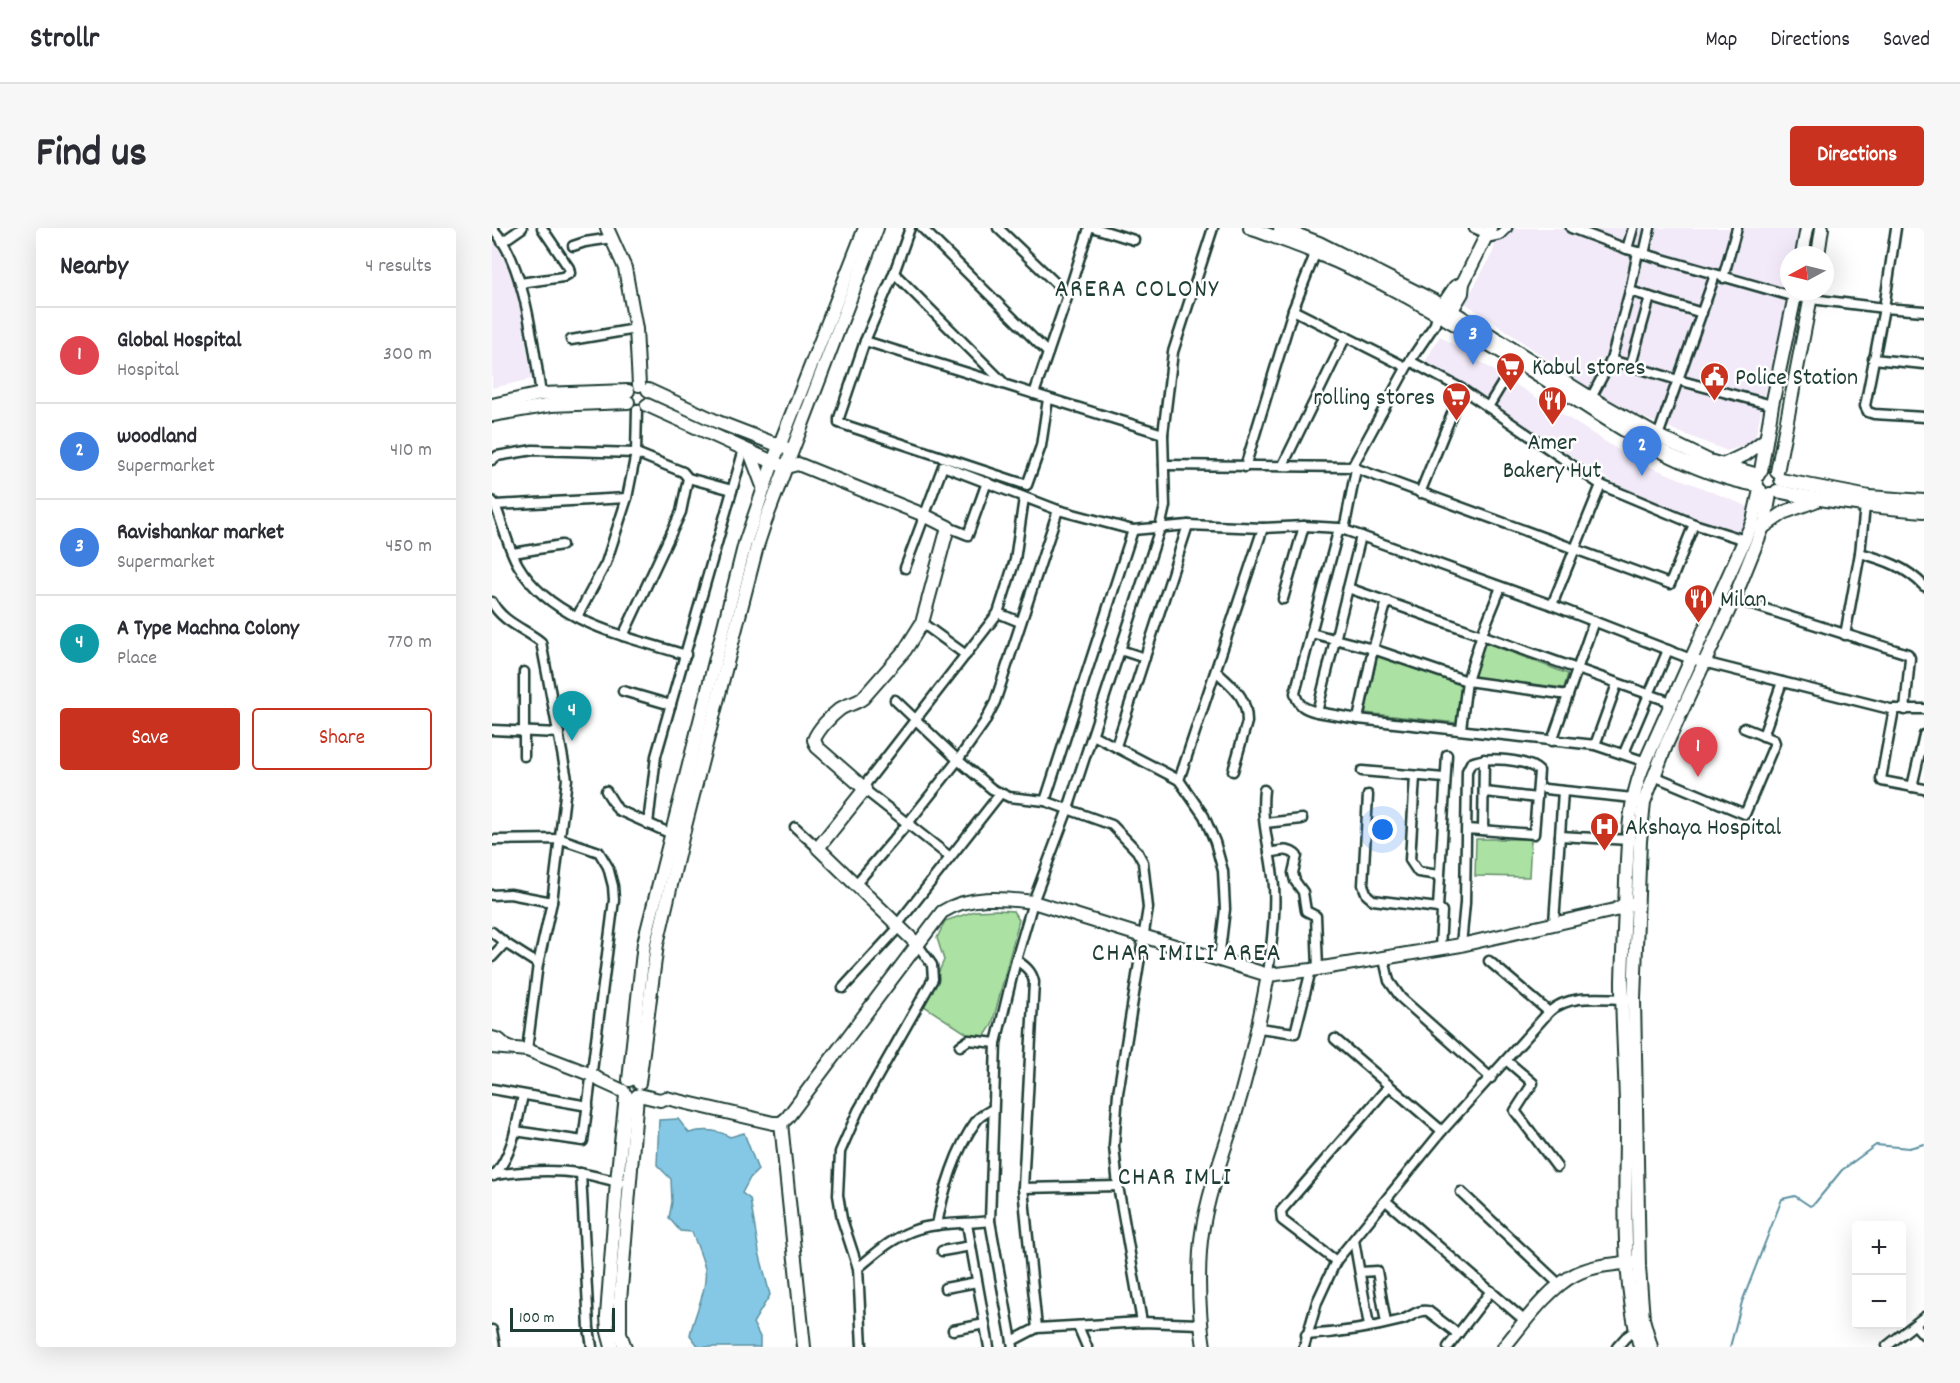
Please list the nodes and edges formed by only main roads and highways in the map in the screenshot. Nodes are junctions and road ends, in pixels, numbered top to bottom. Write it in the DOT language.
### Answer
graph roads {
  1 [pos="865,228"];
  2 [pos="877,228"];
  3 [pos="1250,228"];
  4 [pos="1280,228"];
  5 [pos="1807,228"];
  6 [pos="1822,228"];
  7 [pos="610,233"];
  8 [pos="1488,233"];
  9 [pos="1804,246"];
  10 [pos="1819,246"];
  11 [pos="1317,247"];
  12 [pos="1795,300"];
  13 [pos="1811,300"];
  14 [pos="1442,315"];
  15 [pos="638,397"];
  16 [pos="492,405"];
  17 [pos="492,415"];
  18 [pos="788,427"];
  19 [pos="754,436"];
  20 [pos="1766,439"];
  21 [pos="786,449"];
  22 [pos="747,450"];
  23 [pos="774,462"];
  24 [pos="1724,465"];
  25 [pos="792,466"];
  26 [pos="1767,482"];
  27 [pos="764,489"];
  28 [pos="1816,500"];
  29 [pos="1924,501"];
  30 [pos="1924,511"];
  31 [pos="760,519"];
  32 [pos="1762,528"];
  33 [pos="1627,909"];
  34 [pos="918,945"];
  35 [pos="1268,975"];
  36 [pos="492,1038"];
  37 [pos="492,1047"];
  38 [pos="508,1048"];
  39 [pos="633,1088"];
  40 [pos="781,1123"];
  41 [pos="623,1182"];
  42 [pos="1633,1262"];
  43 [pos="612,1347"];
  44 [pos="625,1347"];
  45 [pos="804,1347"];
  46 [pos="1204,1347"];
  47 [pos="1504,1347"];
  48 [pos="1640,1347"];
  49 [pos="1651,1347"];
  1 -- 18 [label="main road"];
  2 -- 21 [label="main road"];
  3 -- 11 [label="main road"];
  4 -- 11 [label="main road"];
  5 -- 9 [label="main road"];
  6 -- 10 [label="main road"];
  7 -- 15 [label="main road"];
  8 -- 14 [label="main road"];
  11 -- 14 [label="main road"];
  12 -- 20 [label="main road"];
  13 -- 26 [label="main road"];
  14 -- 24 [label="main road"];
  14 -- 26 [label="main road"];
  15 -- 16 [label="main road"];
  15 -- 17 [label="main road"];
  15 -- 19 [label="main road"];
  15 -- 22 [label="main road"];
  18 -- 19 [label="main road"];
  18 -- 21 [label="main road"];
  19 -- 21 [label="main road"];
  20 -- 24 [label="main road"];
  20 -- 26 [label="main road"];
  21 -- 23 [label="main road"];
  21 -- 25 [label="main road"];
  22 -- 23 [label="main road"];
  22 -- 27 [label="main road"];
  23 -- 25 [label="main road"];
  23 -- 27 [label="main road"];
  24 -- 26 [label="main road"];
  25 -- 31 [label="main road"];
  25 -- 34 [label="main road"];
  26 -- 28 [label="main road"];
  26 -- 29 [label="main road"];
  26 -- 32 [label="main road"];
  26 -- 33 [label="main road"];
  27 -- 31 [label="main road"];
  28 -- 30 [label="main road"];
  28 -- 32 [label="main road"];
  31 -- 39 [label="main road"];
  32 -- 33 [label="main road"];
  33 -- 35 [label="main road"];
  33 -- 42 [label="main road"];
  34 -- 35 [label="main road"];
  34 -- 40 [label="main road"];
  35 -- 46 [label="main road"];
  36 -- 38 [label="main road"];
  37 -- 38 [label="main road"];
  38 -- 39 [label="main road"];
  39 -- 40 [label="main road"];
  39 -- 41 [label="main road"];
  40 -- 45 [label="main road"];
  41 -- 43 [label="main road"];
  41 -- 44 [label="main road"];
  42 -- 47 [label="main road"];
  42 -- 48 [label="main road"];
  42 -- 49 [label="main road"];
}
